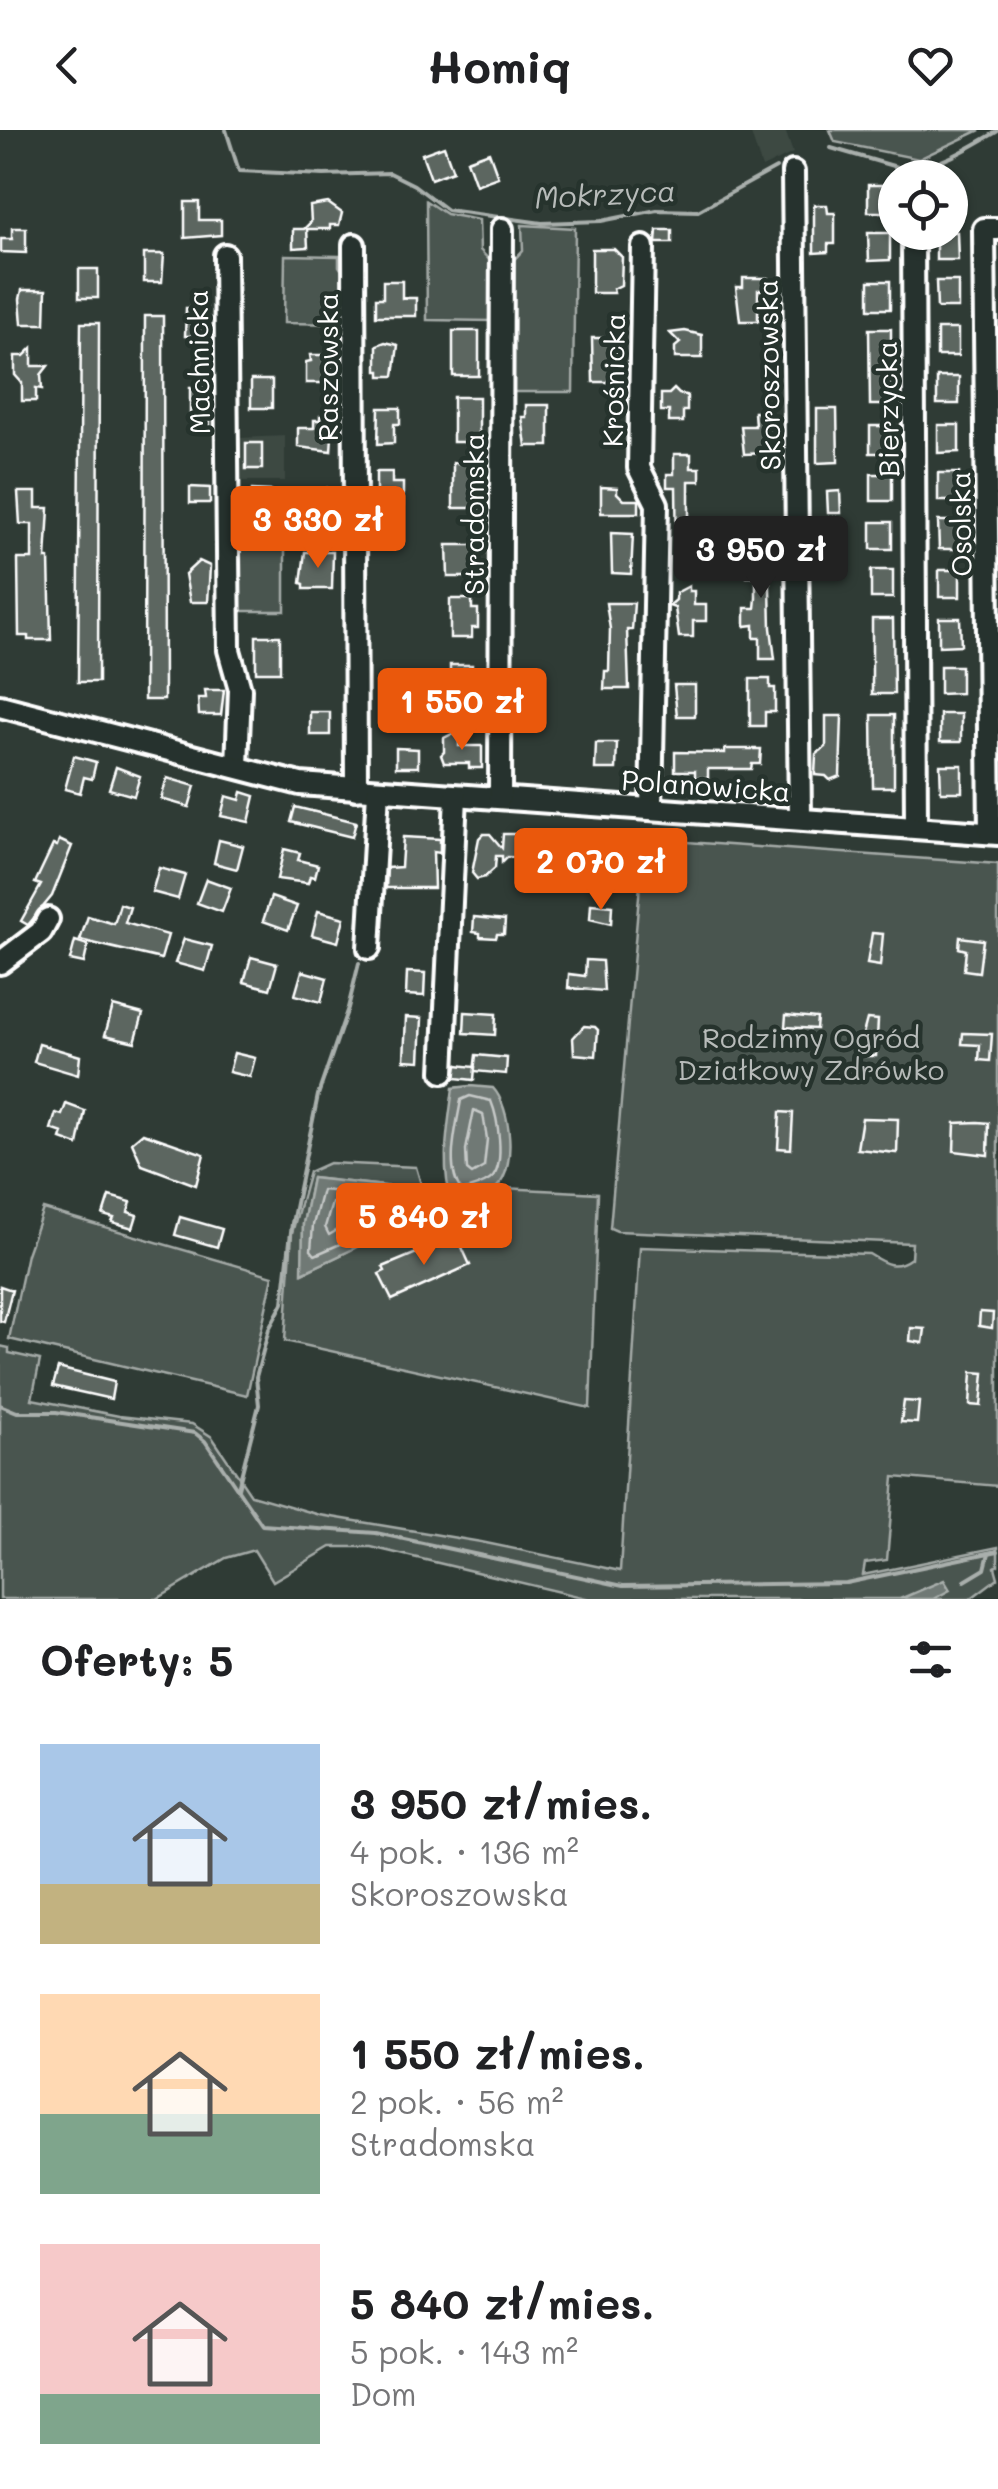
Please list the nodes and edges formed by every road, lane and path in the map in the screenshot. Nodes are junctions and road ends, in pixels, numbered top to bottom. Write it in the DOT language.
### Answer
graph roads {
  1 [pos="793,172"];
  2 [pos="502,229"];
  3 [pos="998,229"];
  4 [pos="354,245"];
  5 [pos="643,246"];
  6 [pos="912,250"];
  7 [pos="225,254"];
  8 [pos="0,706"];
  9 [pos="237,766"];
  10 [pos="367,790"];
  11 [pos="456,796"];
  12 [pos="500,798"];
  13 [pos="651,810"];
  14 [pos="800,818"];
  15 [pos="916,826"];
  16 [pos="994,833"];
  17 [pos="48,919"];
  18 [pos="369,948"];
  19 [pos="0,963"];
  20 [pos="443,1072"];
  1 -- 14 [label="street, Skoroszowska"];
  2 -- 12 [label="street, Stradomska"];
  3 -- 16 [label="street, Osolska"];
  4 -- 10 [label="street, Raszowska"];
  5 -- 13 [label="street, Krośnicka"];
  6 -- 15 [label="street, Bierzycka"];
  7 -- 9 [label="street, Machnicka"];
  8 -- 9 [label="street, Polanowicka"];
  9 -- 10 [label="street, Polanowicka"];
  10 -- 11 [label="street, Polanowicka"];
  10 -- 18 [label="street, Raszowska"];
  11 -- 12 [label="street, Polanowicka"];
  11 -- 20 [label="street"];
  12 -- 13 [label="street, Polanowicka"];
  13 -- 14 [label="street, Polanowicka"];
  14 -- 15 [label="street, Polanowicka"];
  15 -- 16 [label="street, Polanowicka"];
  17 -- 19 [label="street"];
}
